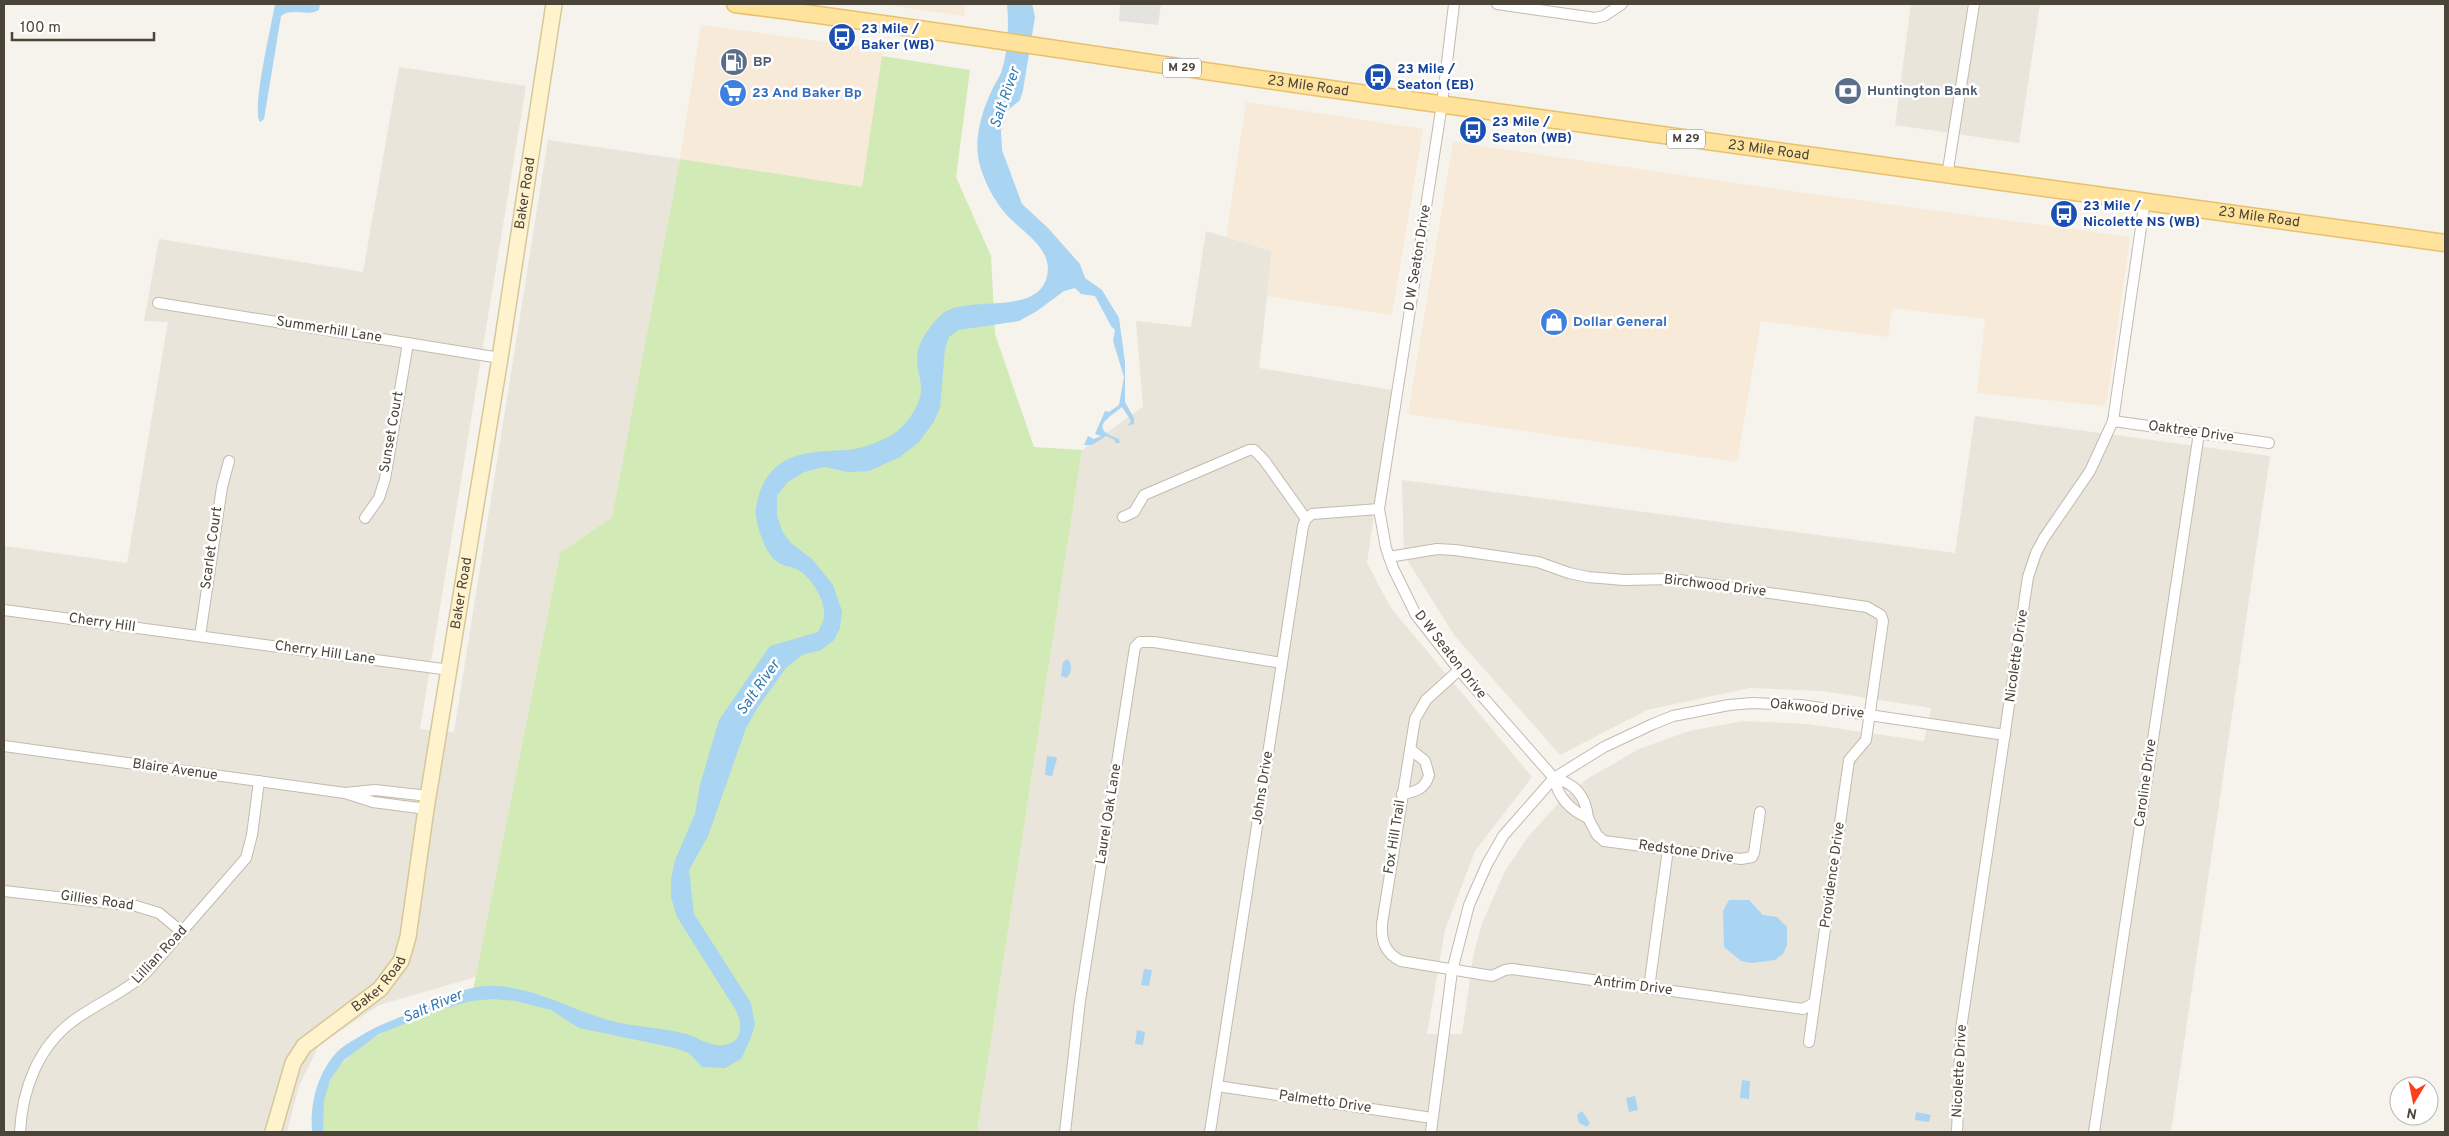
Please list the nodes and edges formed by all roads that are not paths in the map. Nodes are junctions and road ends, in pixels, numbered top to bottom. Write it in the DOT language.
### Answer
graph roads {
  1 [pos="554,4"];
  2 [pos="735,4"];
  3 [pos="1454,4"];
  4 [pos="1497,4"];
  5 [pos="1622,4"];
  6 [pos="1974,4"];
  7 [pos="777,7"];
  8 [pos="1442,104"];
  9 [pos="1948,176"];
  10 [pos="2145,200"];
  11 [pos="2445,243"];
  12 [pos="158,303"];
  13 [pos="408,343"];
  14 [pos="500,358"];
  15 [pos="2113,421"];
  16 [pos="2199,434"];
  17 [pos="2269,443"];
  18 [pos="229,461"];
  19 [pos="1379,508"];
  20 [pos="1123,517"];
  21 [pos="365,518"];
  22 [pos="1306,519"];
  23 [pos="1389,557"];
  24 [pos="4,610"];
  25 [pos="200,636"];
  26 [pos="1282,663"];
  27 [pos="450,670"];
  28 [pos="1459,670"];
  29 [pos="1869,715"];
  30 [pos="2005,735"];
  31 [pos="4,746"];
  32 [pos="1410,749"];
  33 [pos="1554,778"];
  34 [pos="259,781"];
  35 [pos="1402,794"];
  36 [pos="427,803"];
  37 [pos="1760,812"];
  38 [pos="1588,818"];
  39 [pos="1668,849"];
  40 [pos="4,891"];
  41 [pos="182,932"];
  42 [pos="1452,971"];
  43 [pos="1649,988"];
  44 [pos="1814,1003"];
  45 [pos="1809,1042"];
  46 [pos="1217,1086"];
  47 [pos="1432,1118"];
  48 [pos="20,1132"];
  49 [pos="273,1132"];
  50 [pos="1066,1132"];
  51 [pos="1210,1132"];
  52 [pos="1431,1132"];
  53 [pos="1957,1132"];
  54 [pos="2094,1132"];
  1 -- 14 [label="street, Baker Road"];
  2 -- 7 [label="main road, 23 Mile Road / M 29"];
  3 -- 8 [label="street, D W Seaton Drive"];
  4 -- 5 [label="street"];
  6 -- 9 [label="street"];
  7 -- 8 [label="main road, 23 Mile Road / M 29"];
  8 -- 9 [label="main road, 23 Mile Road / M 29"];
  8 -- 19 [label="street, D W Seaton Drive"];
  9 -- 10 [label="main road, 23 Mile Road / M 29"];
  10 -- 11 [label="main road, 23 Mile Road / M 29"];
  10 -- 15 [label="street, Nicolette Drive"];
  12 -- 13 [label="street, Summerhill Lane"];
  13 -- 14 [label="street, Summerhill Lane"];
  13 -- 21 [label="street, Sunset Court"];
  14 -- 27 [label="street, Baker Road"];
  15 -- 16 [label="street, Oaktree Drive"];
  15 -- 30 [label="street, Nicolette Drive"];
  16 -- 17 [label="street, Oaktree Drive"];
  16 -- 54 [label="street, Caroline Drive"];
  18 -- 25 [label="street, Scarlet Court"];
  19 -- 22 [label="street"];
  19 -- 23 [label="street, D W Seaton Drive"];
  20 -- 22 [label="street"];
  22 -- 26 [label="street, Johns Drive"];
  23 -- 28 [label="street, D W Seaton Drive"];
  23 -- 29 [label="street, Birchwood Drive"];
  24 -- 25 [label="street, Cherry Hill"];
  25 -- 27 [label="street, Cherry Hill Lane"];
  26 -- 46 [label="street, Johns Drive"];
  26 -- 50 [label="street, Laurel Oak Lane"];
  27 -- 36 [label="street, Baker Road"];
  28 -- 32 [label="street, Fox Hill Trail"];
  28 -- 33 [label="street, D W Seaton Drive"];
  29 -- 30 [label="street, Oakwood Drive"];
  29 -- 33 [label="street, Oakwood Drive"];
  29 -- 44 [label="street, Providence Drive"];
  30 -- 53 [label="street, Nicolette Drive"];
  31 -- 34 [label="street, Blaire Avenue"];
  32 -- 35 [label="street, Fox Hill Trail"];
  32 -- 35 [label="street"];
  33 -- 38 [label="street, Redstone Drive"];
  33 -- 38 [label="street, Redstone Drive"];
  33 -- 42 [label="street"];
  34 -- 36 [label="street, Blaire Avenue"];
  34 -- 41 [label="street, Lillian Road"];
  35 -- 42 [label="street, Fox Hill Trail"];
  36 -- 49 [label="street, Baker Road"];
  37 -- 39 [label="street, Redstone Drive"];
  38 -- 39 [label="street, Redstone Drive"];
  39 -- 43 [label="street"];
  40 -- 41 [label="street, Gillies Road"];
  41 -- 48 [label="street, Lillian Road"];
  42 -- 43 [label="street, Antrim Drive"];
  42 -- 47 [label="street"];
  43 -- 44 [label="street, Antrim Drive"];
  44 -- 45 [label="street, Providence Drive"];
  46 -- 47 [label="street, Palmetto Drive"];
  46 -- 51 [label="street, Johns Drive"];
  47 -- 52 [label="street"];
}
